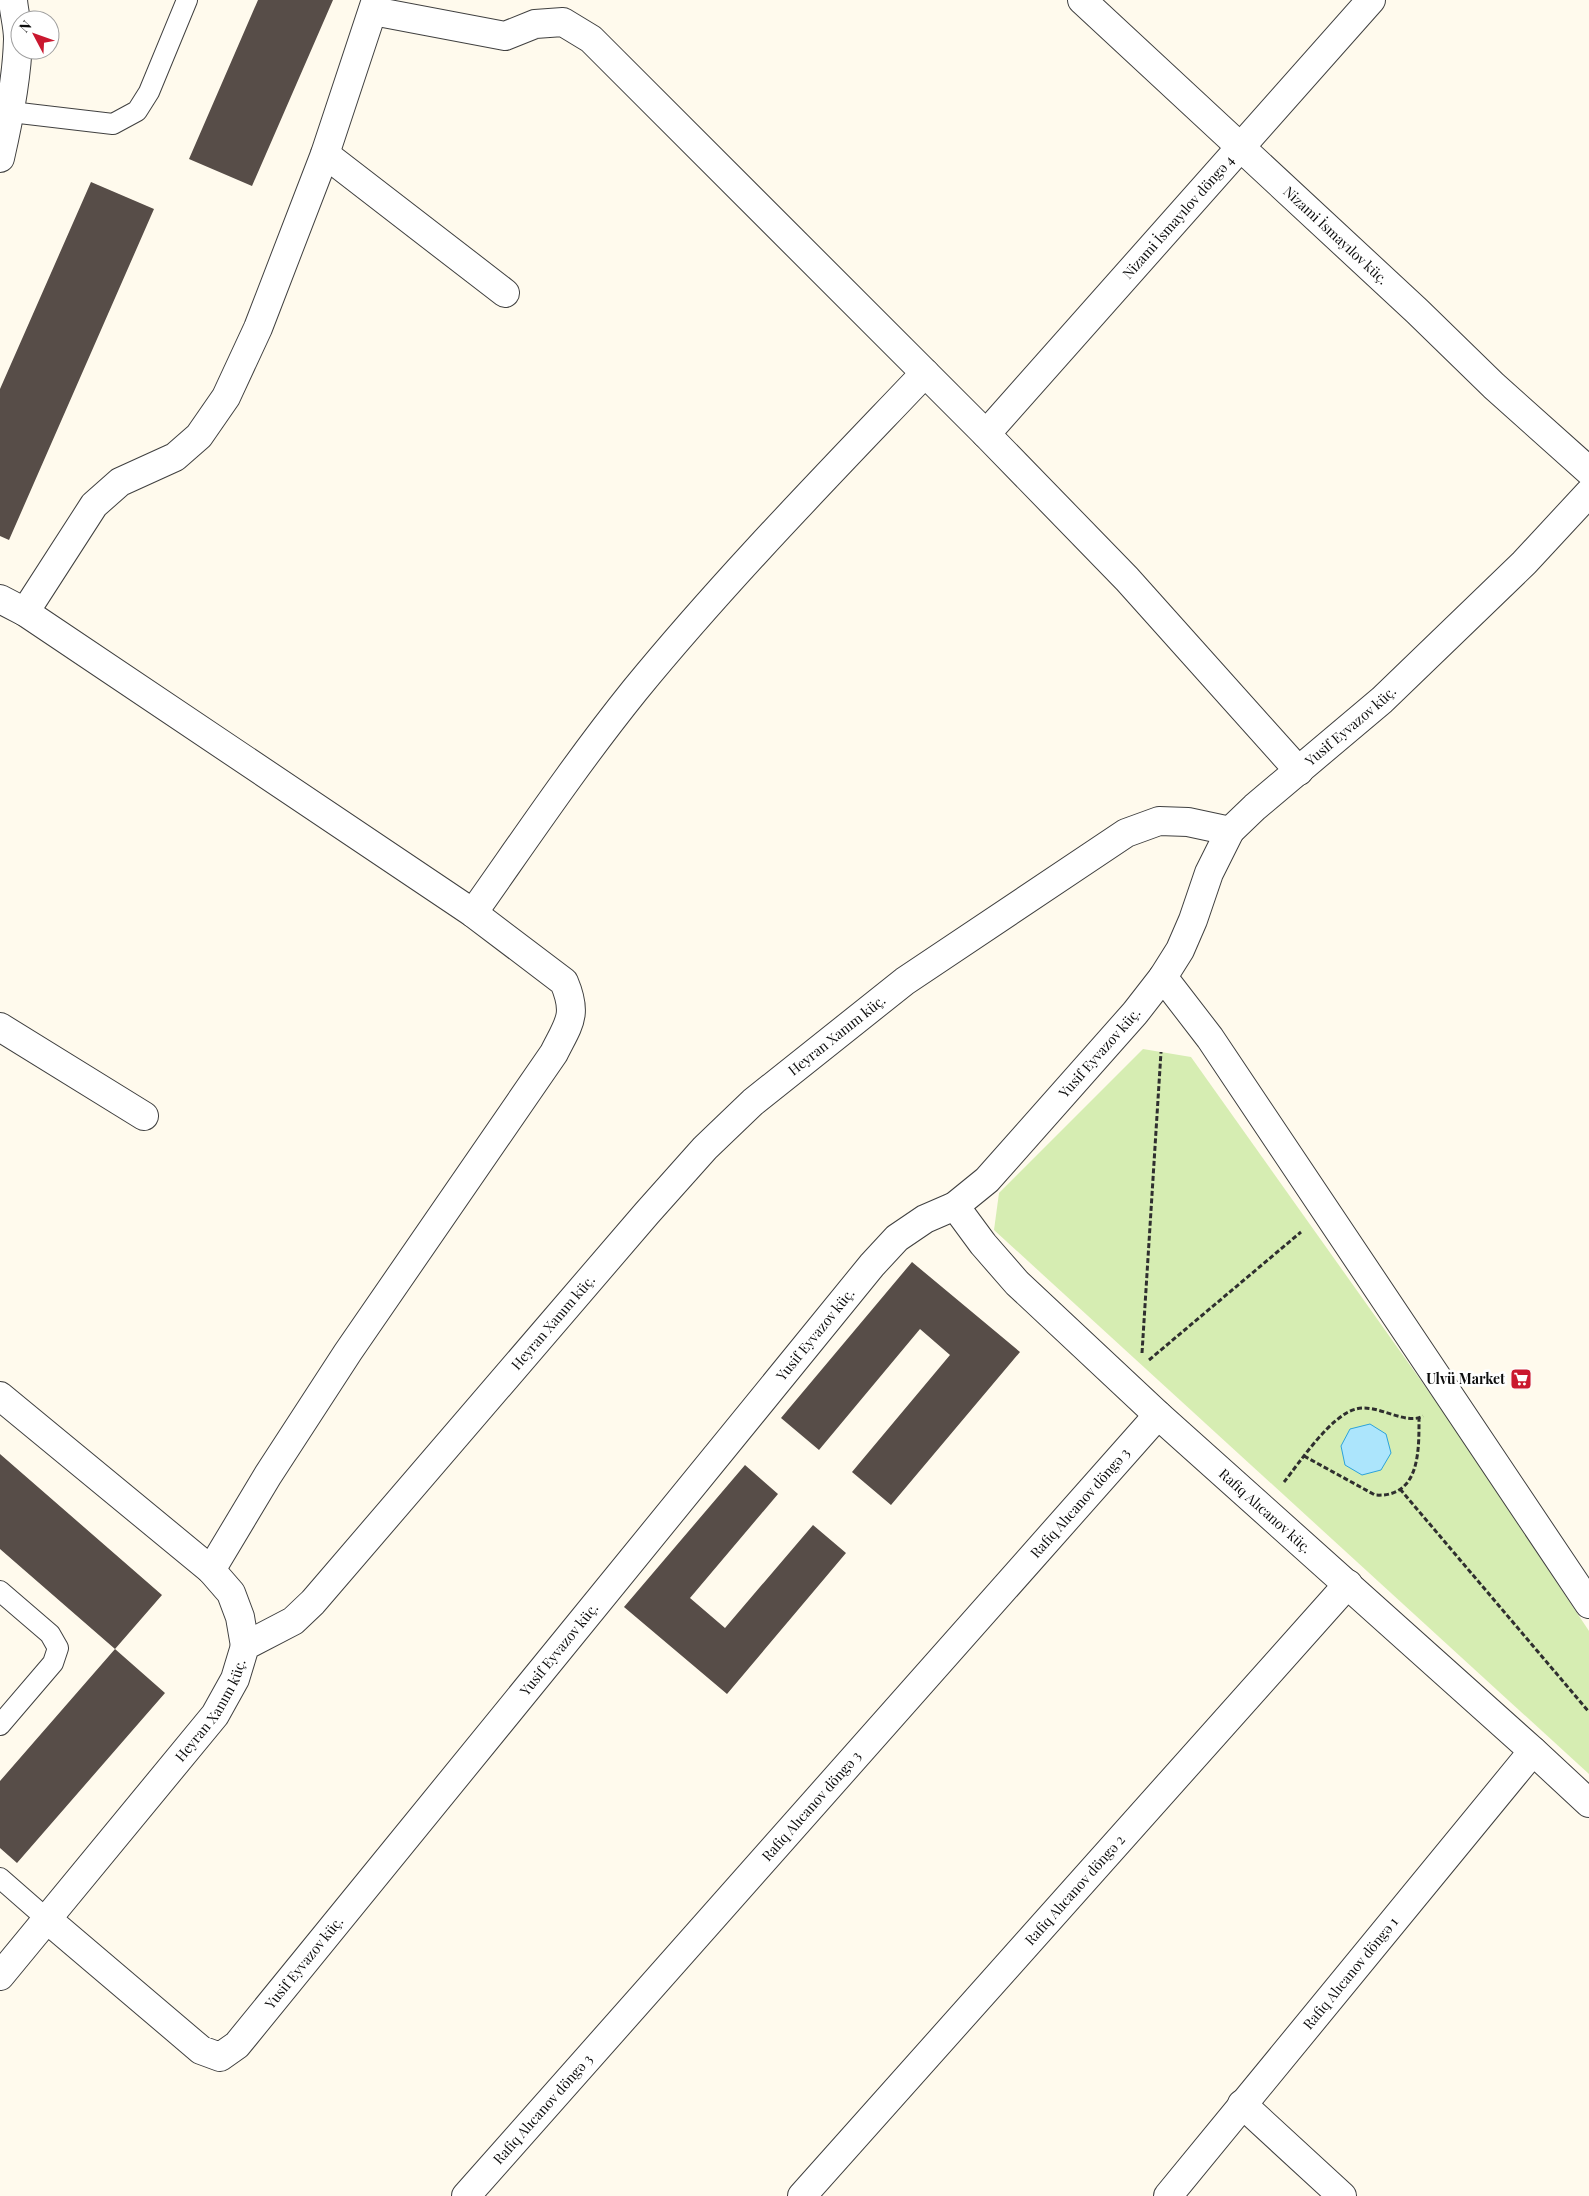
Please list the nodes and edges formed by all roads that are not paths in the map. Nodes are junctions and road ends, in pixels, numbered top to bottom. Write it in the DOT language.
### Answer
graph roads {
  1 [pos="13,0"];
  2 [pos="187,0"];
  3 [pos="1082,0"];
  4 [pos="1371,0"];
  5 [pos="374,6"];
  6 [pos="11,112"];
  7 [pos="1240,148"];
  8 [pos="325,154"];
  9 [pos="0,158"];
  10 [pos="505,294"];
  11 [pos="925,373"];
  12 [pos="986,434"];
  13 [pos="1589,471"];
  14 [pos="1589,493"];
  15 [pos="0,599"];
  16 [pos="24,612"];
  17 [pos="1299,771"];
  18 [pos="1230,831"];
  19 [pos="473,913"];
  20 [pos="1163,977"];
  21 [pos="0,1027"];
  22 [pos="144,1116"];
  23 [pos="955,1206"];
  24 [pos="0,1396"];
  25 [pos="1158,1415"];
  26 [pos="211,1570"];
  27 [pos="1348,1584"];
  28 [pos="0,1591"];
  29 [pos="1589,1604"];
  30 [pos="245,1646"];
  31 [pos="0,1725"];
  32 [pos="1533,1751"];
  33 [pos="1589,1803"];
  34 [pos="0,1878"];
  35 [pos="48,1920"];
  36 [pos="0,1976"];
  37 [pos="1242,2104"];
  38 [pos="466,2196"];
  39 [pos="802,2196"];
  40 [pos="1168,2196"];
  41 [pos="1342,2196"];
  1 -- 6 [label="street"];
  2 -- 6 [label="lane"];
  3 -- 7 [label="street, Nizami İsmayılov küç."];
  4 -- 7 [label="street, Nizami İsmayılov döngə 4"];
  5 -- 8 [label="street"];
  5 -- 11 [label="street"];
  6 -- 9 [label="street"];
  7 -- 12 [label="street, Nizami İsmayılov döngə 4"];
  7 -- 13 [label="street, Nizami İsmayılov küç."];
  8 -- 10 [label="street"];
  8 -- 16 [label="street"];
  11 -- 12 [label="street"];
  11 -- 19 [label="street"];
  12 -- 17 [label="street"];
  14 -- 17 [label="street, Yusif Eyvazov küç."];
  15 -- 16 [label="street"];
  16 -- 19 [label="street"];
  17 -- 18 [label="street, Yusif Eyvazov küç."];
  18 -- 20 [label="street, Yusif Eyvazov küç."];
  18 -- 30 [label="street, Heyran Xanım küç."];
  19 -- 26 [label="street"];
  20 -- 23 [label="street, Yusif Eyvazov küç."];
  20 -- 29 [label="street"];
  21 -- 22 [label="street"];
  23 -- 25 [label="street, Rafiq Alıcanov küç."];
  23 -- 35 [label="street, Yusif Eyvazov küç."];
  24 -- 26 [label="street"];
  25 -- 27 [label="street, Rafiq Alıcanov küç."];
  25 -- 38 [label="street, Rafiq Alıcanov döngə 3"];
  26 -- 30 [label="street"];
  27 -- 32 [label="street, Rafiq Alıcanov küç."];
  27 -- 39 [label="street, Rafiq Alıcanov döngə 2"];
  28 -- 31 [label="lane"];
  30 -- 35 [label="street, Heyran Xanım küç."];
  32 -- 33 [label="street, Rafiq Alıcanov küç."];
  32 -- 37 [label="street, Rafiq Alıcanov döngə 1"];
  34 -- 35 [label="lane"];
  35 -- 36 [label="street, Heyran Xanım küç."];
  37 -- 40 [label="street, Rafiq Alıcanov döngə 1"];
  37 -- 41 [label="street"];
}
